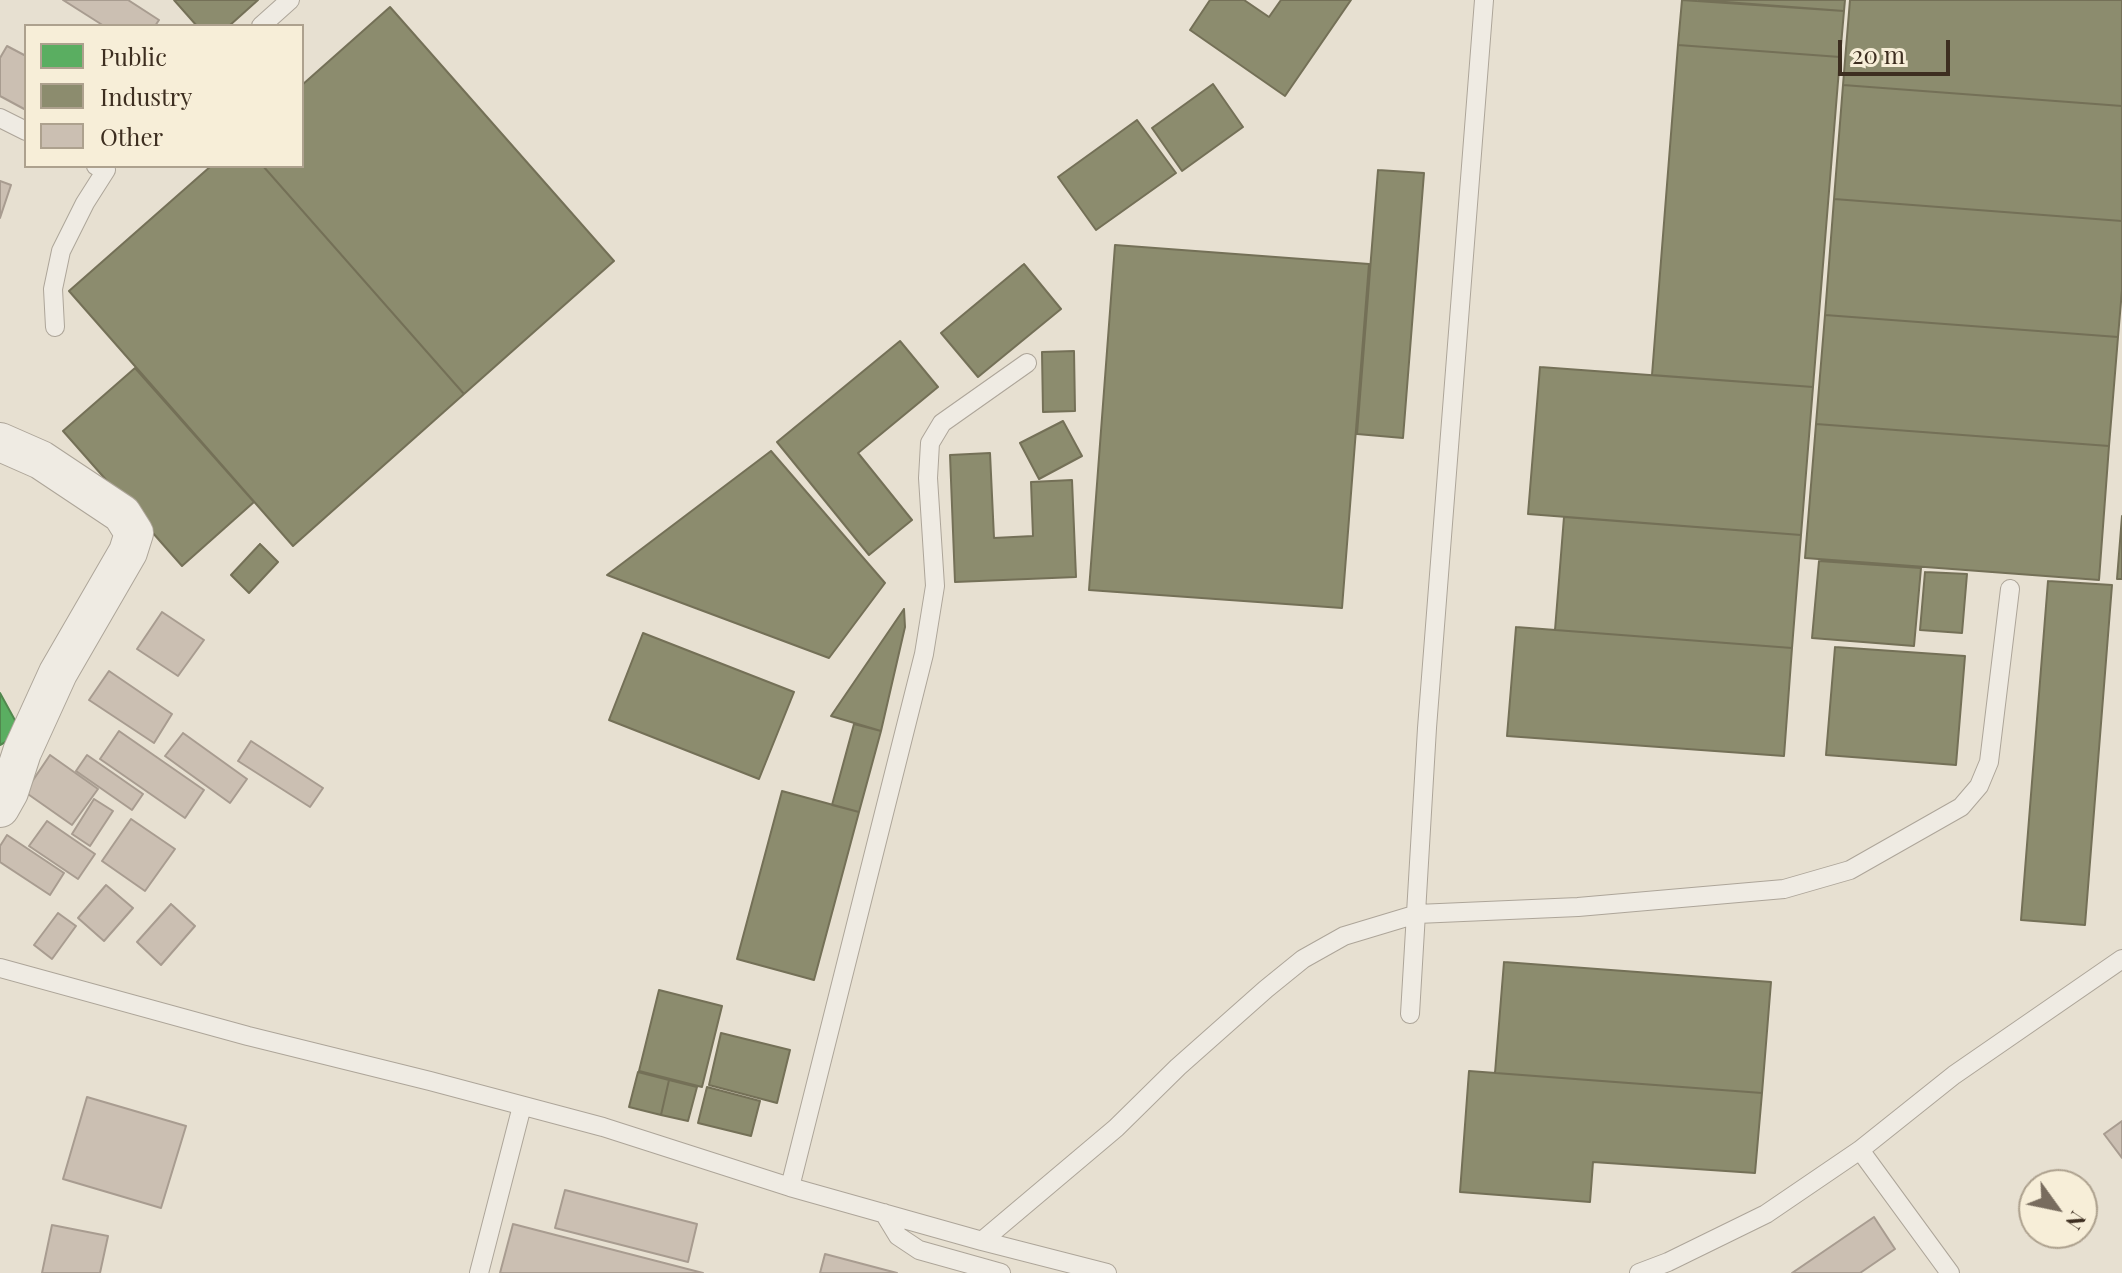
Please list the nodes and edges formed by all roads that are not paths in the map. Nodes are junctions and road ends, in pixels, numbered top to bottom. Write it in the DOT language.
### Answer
graph roads {
  1 [pos="290,0"];
  2 [pos="1484,0"];
  3 [pos="263,24"];
  4 [pos="0,118"];
  5 [pos="24,130"];
  6 [pos="103,168"];
  7 [pos="55,327"];
  8 [pos="1027,363"];
  9 [pos="0,442"];
  10 [pos="2010,589"];
  11 [pos="0,808"];
  12 [pos="1417,914"];
  13 [pos="2122,959"];
  14 [pos="0,968"];
  15 [pos="1410,1014"];
  16 [pos="522,1106"];
  17 [pos="1860,1150"];
  18 [pos="790,1187"];
  19 [pos="884,1213"];
  20 [pos="982,1241"];
  21 [pos="1669,1268"];
  22 [pos="479,1273"];
  23 [pos="1001,1273"];
  24 [pos="1107,1273"];
  25 [pos="1639,1273"];
  26 [pos="1950,1273"];
  1 -- 3 [label="lane"];
  2 -- 12 [label="lane"];
  4 -- 5 [label="lane"];
  6 -- 7 [label="lane"];
  8 -- 18 [label="lane"];
  9 -- 11 [label="street"];
  10 -- 12 [label="lane"];
  12 -- 15 [label="lane"];
  12 -- 20 [label="lane"];
  13 -- 17 [label="lane"];
  14 -- 16 [label="lane"];
  16 -- 18 [label="lane"];
  16 -- 22 [label="lane"];
  17 -- 21 [label="lane"];
  17 -- 26 [label="lane"];
  18 -- 19 [label="lane"];
  19 -- 20 [label="lane"];
  19 -- 23 [label="lane"];
  20 -- 24 [label="lane"];
  21 -- 25 [label="lane"];
}
